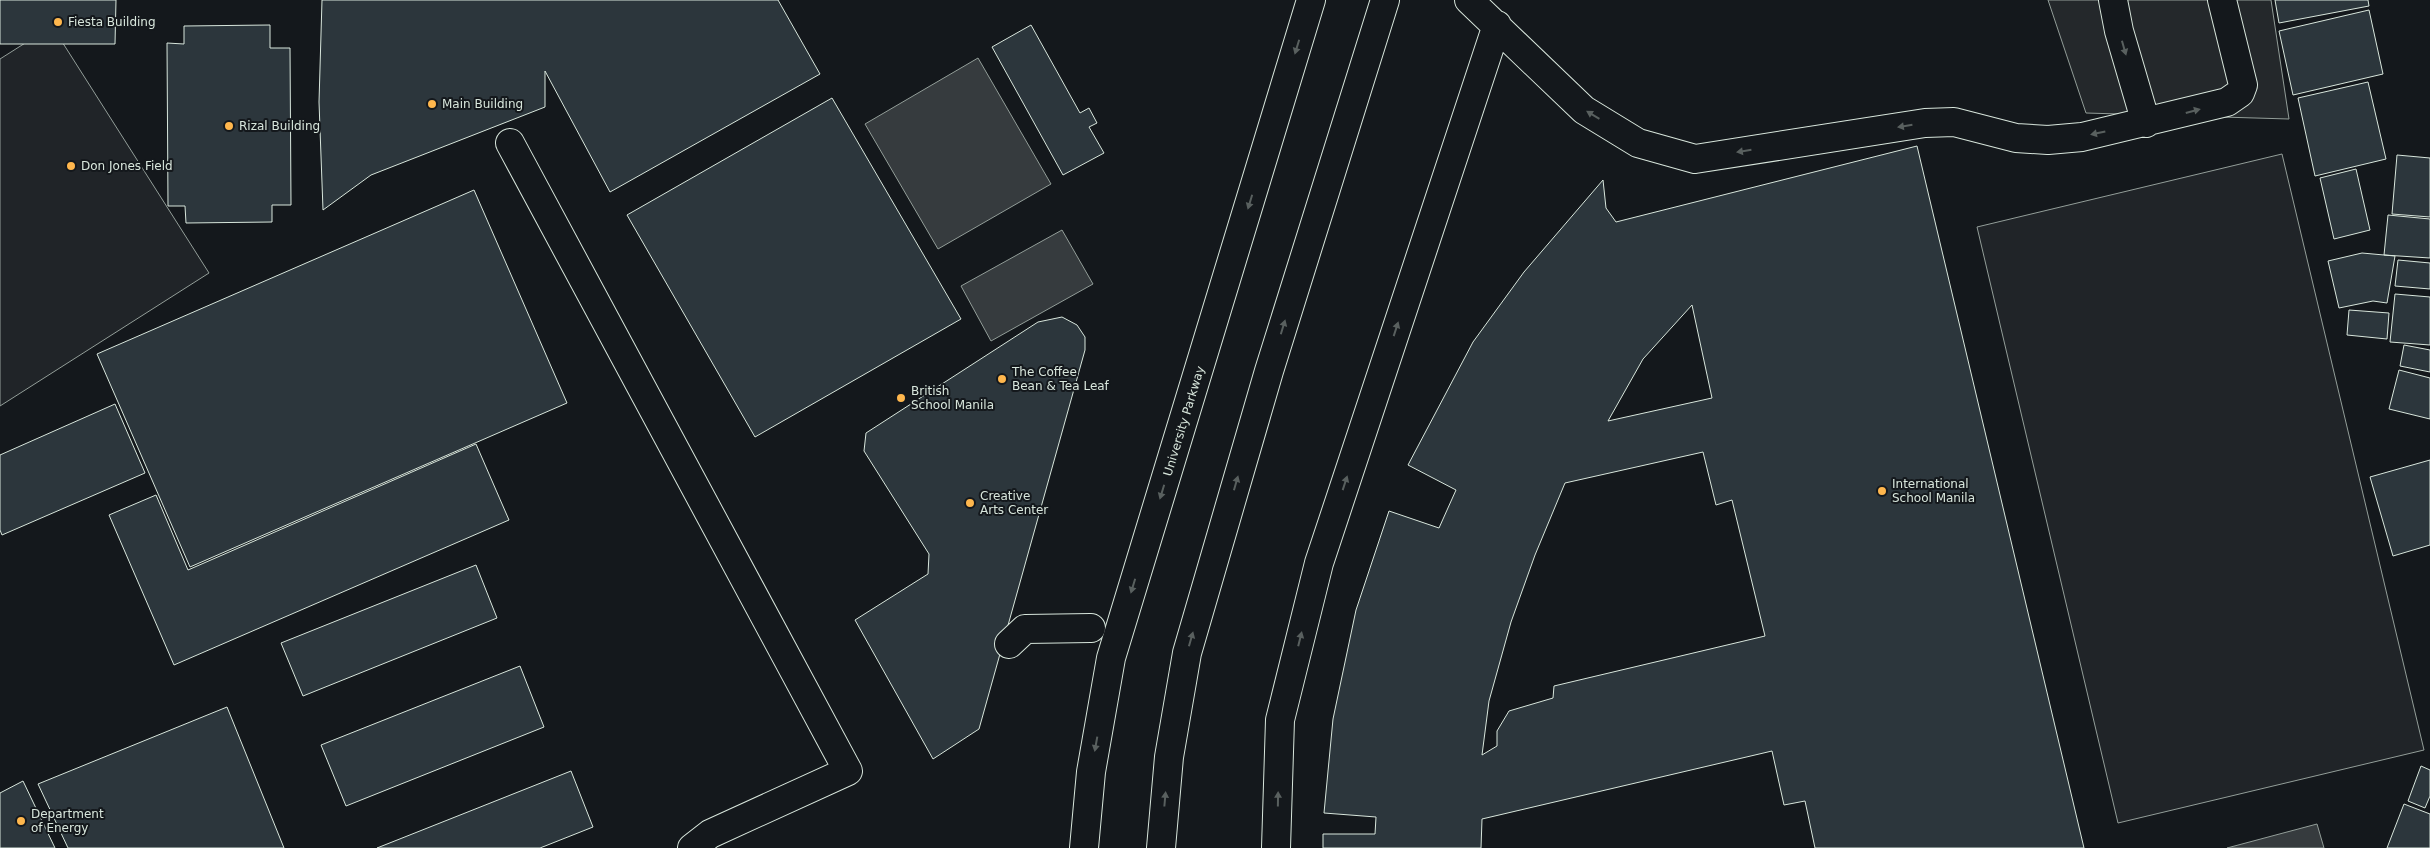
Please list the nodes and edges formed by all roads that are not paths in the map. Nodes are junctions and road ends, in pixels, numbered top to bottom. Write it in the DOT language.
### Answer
graph roads {
  1 [pos="1311,0"];
  2 [pos="1385,0"];
  3 [pos="1469,0"];
  4 [pos="2113,0"];
  5 [pos="2222,0"];
  6 [pos="1497,25"];
  7 [pos="2146,123"];
  8 [pos="510,143"];
  9 [pos="1091,628"];
  10 [pos="1009,644"];
  11 [pos="692,848"];
  12 [pos="1084,848"];
  13 [pos="1161,848"];
  14 [pos="1276,848"];
  1 -- 12 [label="main road, University Parkway, one-way"];
  13 -- 2 [label="main road, one-way"];
  3 -- 6 [label="main road"];
  4 -- 7 [label="main road, one-way"];
  7 -- 5 [label="main road, one-way"];
  7 -- 6 [label="main road, one-way"];
  14 -- 6 [label="main road, one-way"];
  8 -- 11 [label="main road"];
  9 -- 10 [label="main road"];
}
